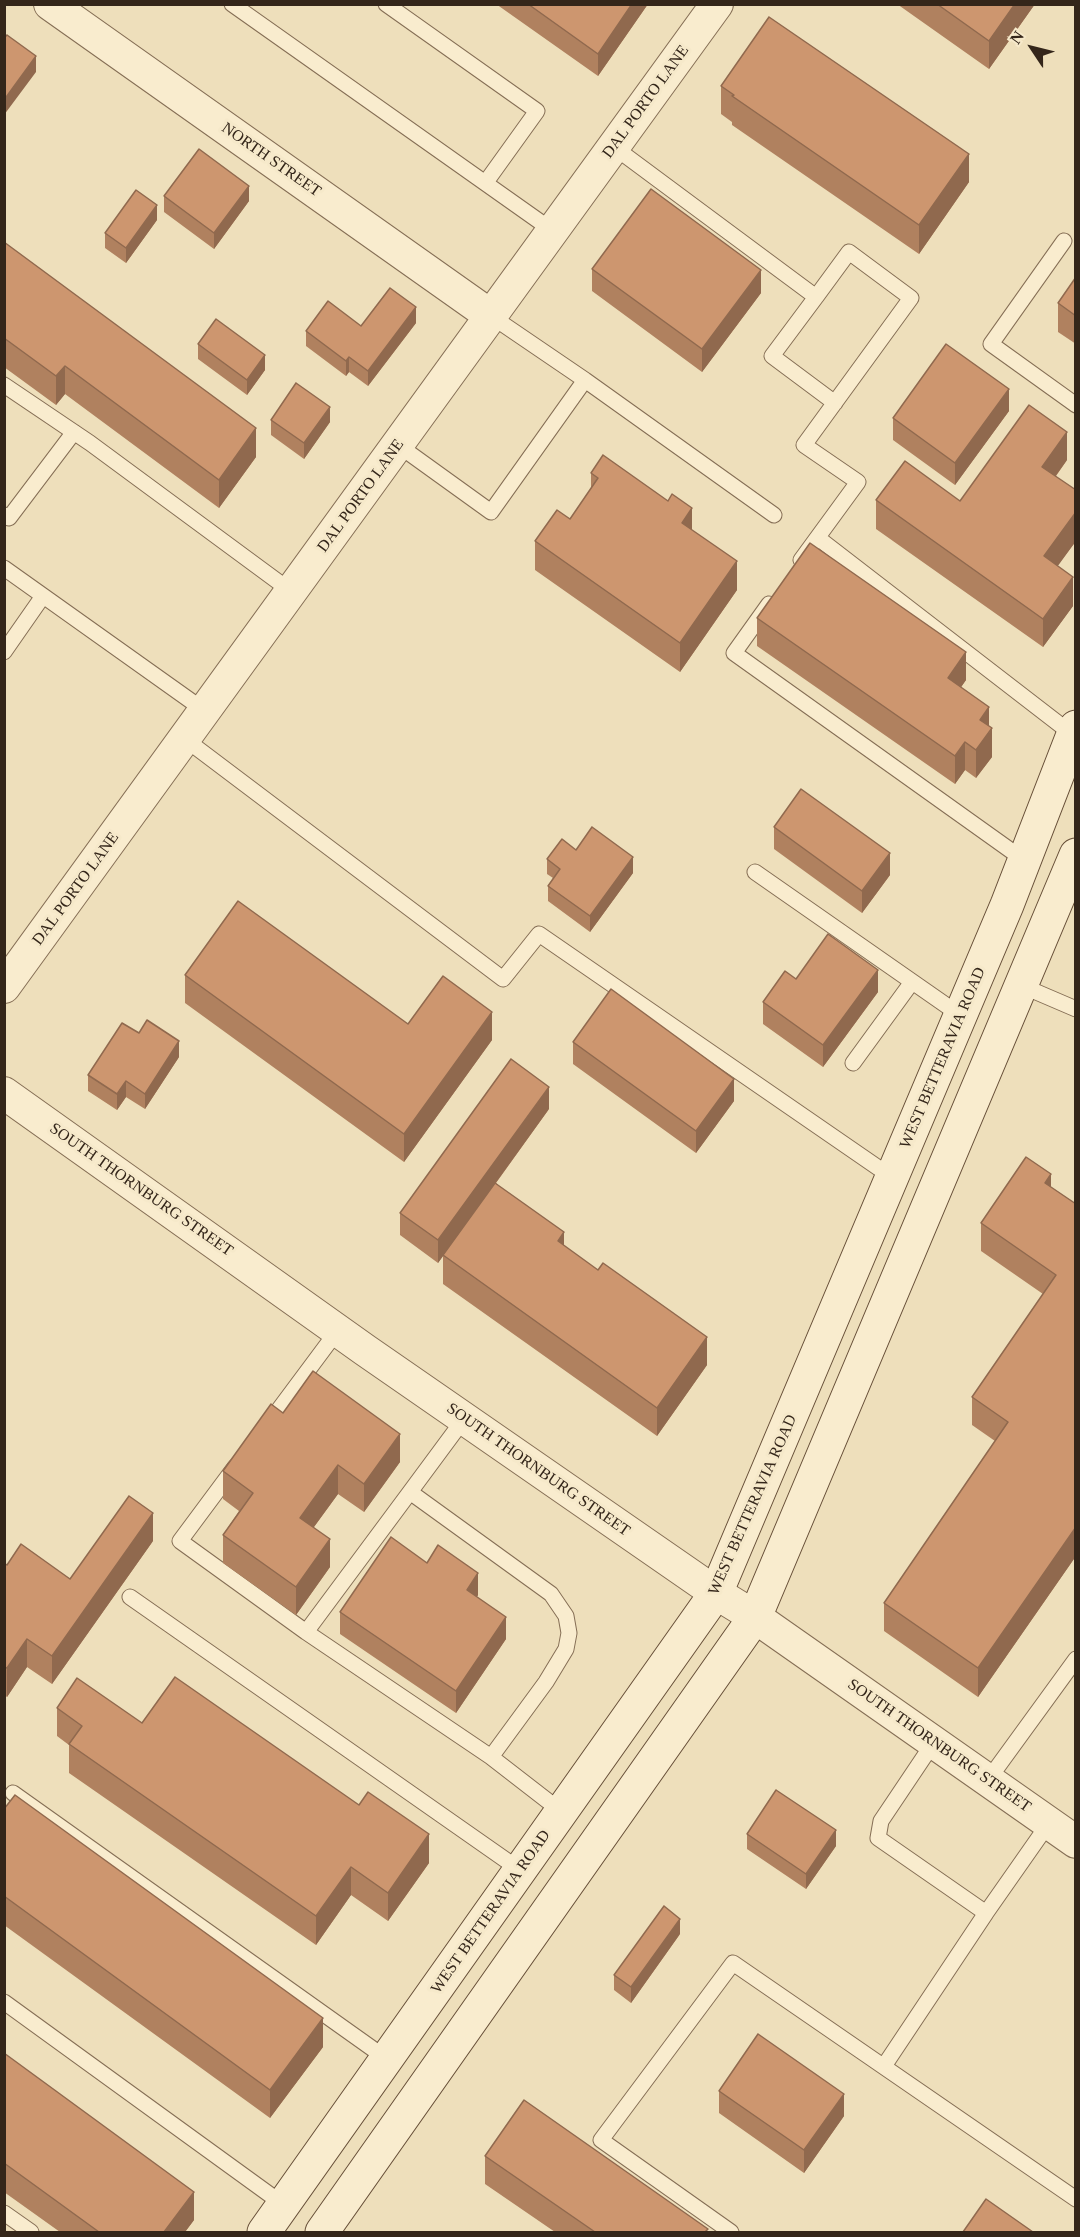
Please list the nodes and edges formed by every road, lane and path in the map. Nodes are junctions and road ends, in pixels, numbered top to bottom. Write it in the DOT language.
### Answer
graph roads {
  1 [pos="50,4"];
  2 [pos="232,4"];
  3 [pos="386,4"];
  4 [pos="717,4"];
  5 [pos="614,147"];
  6 [pos="486,182"];
  7 [pos="553,231"];
  8 [pos="1064,241"];
  9 [pos="816,297"];
  10 [pos="491,316"];
  11 [pos="585,380"];
  12 [pos="4,385"];
  13 [pos="835,403"];
  14 [pos="1076,405"];
  15 [pos="74,432"];
  16 [pos="398,445"];
  17 [pos="774,514"];
  18 [pos="4,515"];
  19 [pos="818,538"];
  20 [pos="4,568"];
  21 [pos="790,576"];
  22 [pos="292,592"];
  23 [pos="43,596"];
  24 [pos="776,596"];
  25 [pos="4,652"];
  26 [pos="205,711"];
  27 [pos="1074,730"];
  28 [pos="185,739"];
  29 [pos="1076,855"];
  30 [pos="1024,860"];
  31 [pos="755,872"];
  32 [pos="1066,900"];
  33 [pos="912,981"];
  34 [pos="1020,985"];
  35 [pos="4,987"];
  36 [pos="1076,1009"];
  37 [pos="960,1015"];
  38 [pos="853,1063"];
  39 [pos="4,1093"];
  40 [pos="893,1178"];
  41 [pos="338,1330"];
  42 [pos="464,1419"];
  43 [pos="259,1436"];
  44 [pos="245,1455"];
  45 [pos="410,1492"];
  46 [pos="716,1593"];
  47 [pos="130,1597"];
  48 [pos="755,1617"];
  49 [pos="306,1632"];
  50 [pos="1074,1665"];
  51 [pos="934,1742"];
  52 [pos="491,1757"];
  53 [pos="988,1780"];
  54 [pos="13,1793"];
  55 [pos="562,1812"];
  56 [pos="1049,1823"];
  57 [pos="1076,1842"];
  58 [pos="520,1870"];
  59 [pos="986,1912"];
  60 [pos="4,2002"];
  61 [pos="387,2059"];
  62 [pos="884,2066"];
  63 [pos="1076,2199"];
  64 [pos="284,2205"];
  65 [pos="4,2213"];
  66 [pos="31,2232"];
  67 [pos="264,2232"];
  68 [pos="322,2232"];
  69 [pos="731,2232"];
  1 -- 10 [label="street, NORTH STREET"];
  2 -- 6 [label="lane"];
  3 -- 6 [label="lane"];
  4 -- 5 [label="street, DAL PORTO LANE"];
  5 -- 7 [label="street, DAL PORTO LANE"];
  5 -- 9 [label="lane"];
  6 -- 7 [label="lane"];
  7 -- 10 [label="street, DAL PORTO LANE"];
  8 -- 14 [label="lane"];
  9 -- 13 [label="lane"];
  9 -- 13 [label="lane"];
  10 -- 11 [label="lane"];
  10 -- 16 [label="street, DAL PORTO LANE"];
  11 -- 16 [label="lane"];
  11 -- 17 [label="lane"];
  12 -- 15 [label="lane"];
  13 -- 19 [label="lane"];
  15 -- 18 [label="lane"];
  15 -- 22 [label="lane"];
  16 -- 22 [label="street, DAL PORTO LANE"];
  19 -- 21 [label="lane"];
  19 -- 27 [label="lane"];
  20 -- 23 [label="lane"];
  22 -- 26 [label="street, DAL PORTO LANE"];
  23 -- 25 [label="lane"];
  23 -- 26 [label="lane"];
  24 -- 30 [label="lane"];
  26 -- 28 [label="street, DAL PORTO LANE"];
  27 -- 30 [label="main road, WEST BETTERAVIA ROAD"];
  28 -- 35 [label="street, DAL PORTO LANE"];
  28 -- 40 [label="lane"];
  29 -- 32 [label="main road"];
  30 -- 37 [label="main road, WEST BETTERAVIA ROAD"];
  31 -- 33 [label="lane"];
  32 -- 34 [label="main road"];
  33 -- 37 [label="lane"];
  33 -- 38 [label="lane"];
  34 -- 36 [label="lane"];
  34 -- 48 [label="main road"];
  37 -- 40 [label="main road, WEST BETTERAVIA ROAD"];
  39 -- 41 [label="street, SOUTH THORNBURG STREET"];
  40 -- 46 [label="main road, WEST BETTERAVIA ROAD"];
  41 -- 42 [label="street, SOUTH THORNBURG STREET"];
  41 -- 43 [label="lane"];
  42 -- 45 [label="lane"];
  42 -- 46 [label="street, SOUTH THORNBURG STREET"];
  44 -- 49 [label="lane"];
  45 -- 49 [label="lane"];
  45 -- 52 [label="lane"];
  46 -- 48 [label="street, SOUTH THORNBURG STREET"];
  46 -- 55 [label="main road, WEST BETTERAVIA ROAD"];
  47 -- 58 [label="lane"];
  48 -- 51 [label="street, SOUTH THORNBURG STREET"];
  48 -- 68 [label="main road"];
  49 -- 52 [label="lane"];
  50 -- 53 [label="lane"];
  51 -- 53 [label="street, SOUTH THORNBURG STREET"];
  51 -- 59 [label="lane"];
  52 -- 55 [label="lane"];
  53 -- 56 [label="street, SOUTH THORNBURG STREET"];
  54 -- 61 [label="lane"];
  55 -- 58 [label="main road, WEST BETTERAVIA ROAD"];
  56 -- 57 [label="street, SOUTH THORNBURG STREET"];
  56 -- 59 [label="lane"];
  58 -- 61 [label="main road, WEST BETTERAVIA ROAD"];
  59 -- 62 [label="lane"];
  60 -- 64 [label="lane"];
  61 -- 64 [label="main road, WEST BETTERAVIA ROAD"];
  62 -- 63 [label="lane"];
  62 -- 69 [label="lane"];
  64 -- 67 [label="main road, WEST BETTERAVIA ROAD"];
  65 -- 66 [label="lane"];
}
